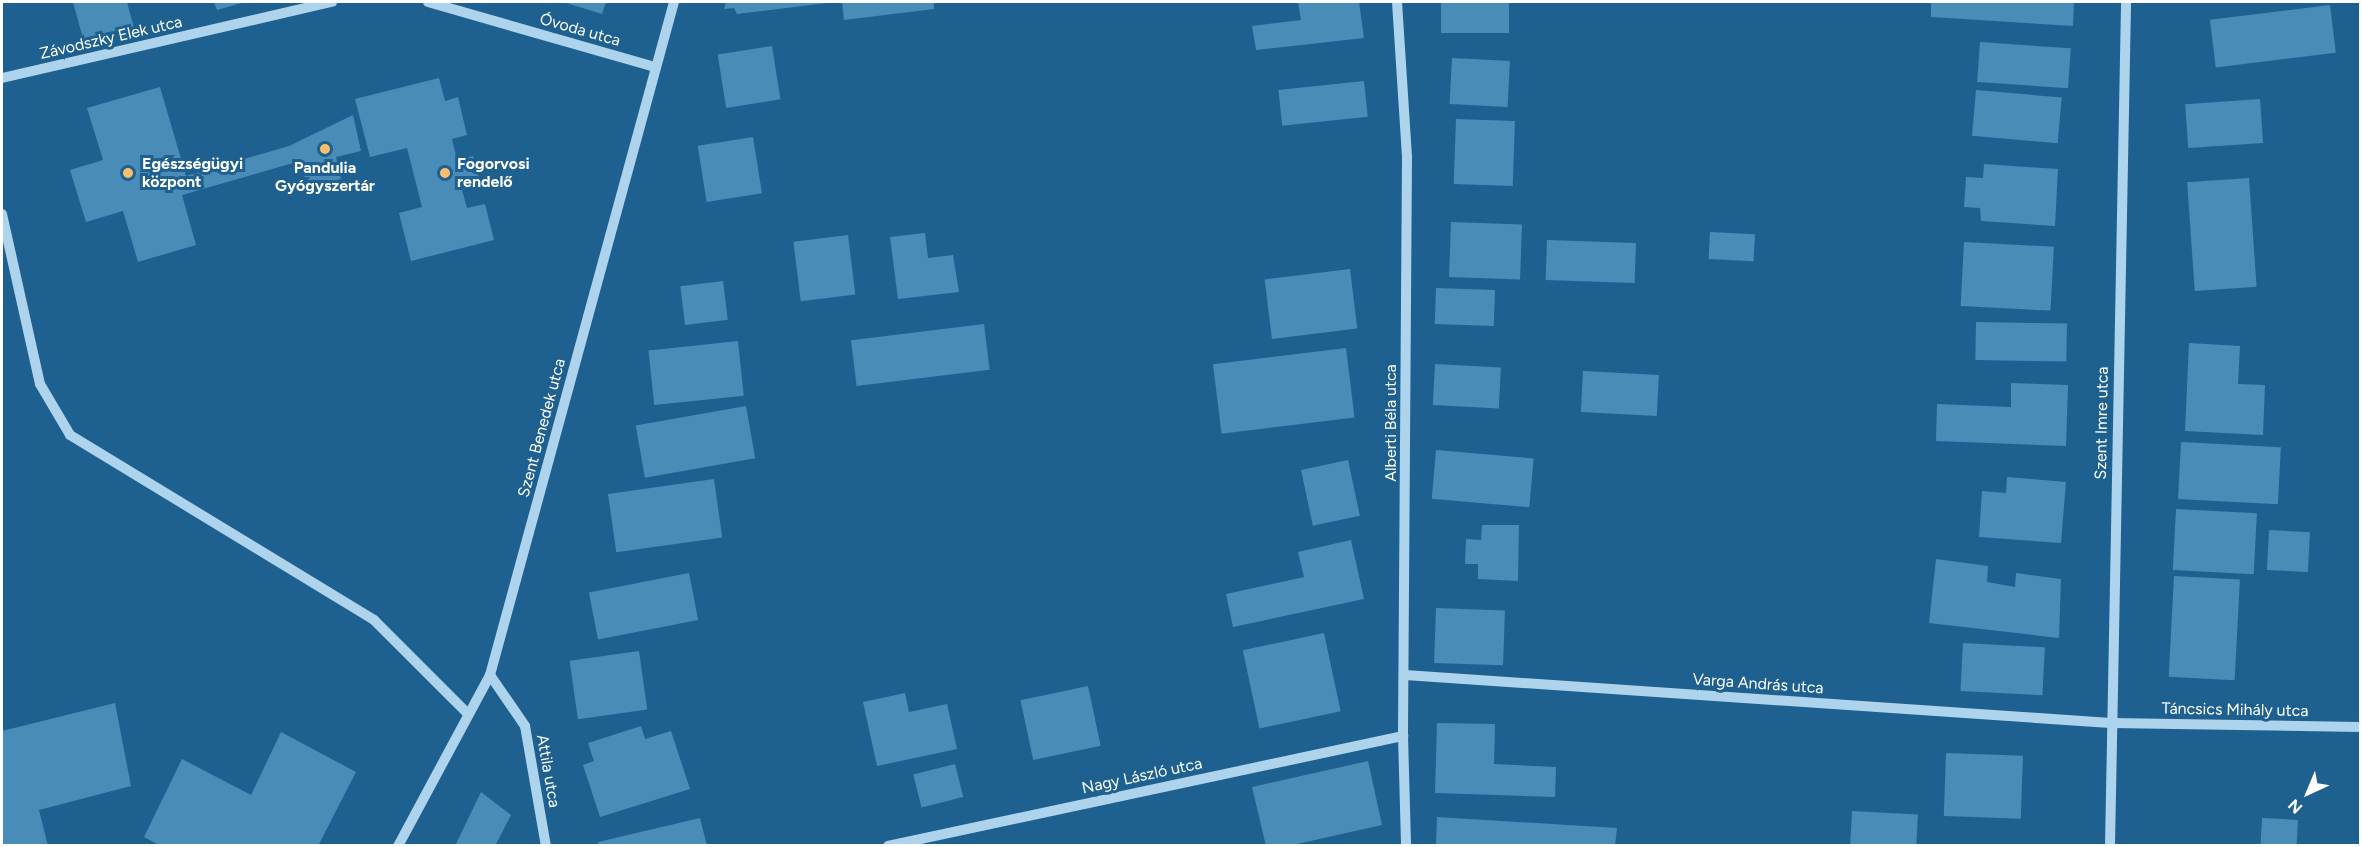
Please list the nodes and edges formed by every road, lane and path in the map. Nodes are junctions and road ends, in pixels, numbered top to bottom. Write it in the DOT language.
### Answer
graph roads {
  1 [pos="332,2"];
  2 [pos="428,2"];
  3 [pos="674,2"];
  4 [pos="1397,2"];
  5 [pos="2126,2"];
  6 [pos="655,67"];
  7 [pos="2,78"];
  8 [pos="2,213"];
  9 [pos="490,675"];
  10 [pos="1405,675"];
  11 [pos="468,714"];
  12 [pos="2110,723"];
  13 [pos="2361,727"];
  14 [pos="1403,736"];
  15 [pos="398,846"];
  16 [pos="546,846"];
  17 [pos="888,846"];
  18 [pos="1406,846"];
  19 [pos="2110,846"];
  1 -- 7 [label="street, Závodszky Elek utca"];
  2 -- 6 [label="street, Óvoda utca"];
  3 -- 6 [label="street, Szent Benedek utca"];
  4 -- 10 [label="street, Alberti Béla utca"];
  5 -- 12 [label="street, Szent Imre utca"];
  6 -- 9 [label="street, Szent Benedek utca"];
  8 -- 11 [label="street"];
  9 -- 11 [label="street, Szent Benedek utca"];
  9 -- 16 [label="street, Attila utca"];
  10 -- 12 [label="street, Varga András utca"];
  10 -- 14 [label="street, Alberti Béla utca"];
  11 -- 15 [label="street, Szent Benedek utca"];
  12 -- 13 [label="street, Táncsics Mihály utca"];
  12 -- 19 [label="street, Szent Imre utca"];
  14 -- 17 [label="street, Nagy László utca"];
  14 -- 18 [label="street, Alberti Béla utca"];
}
